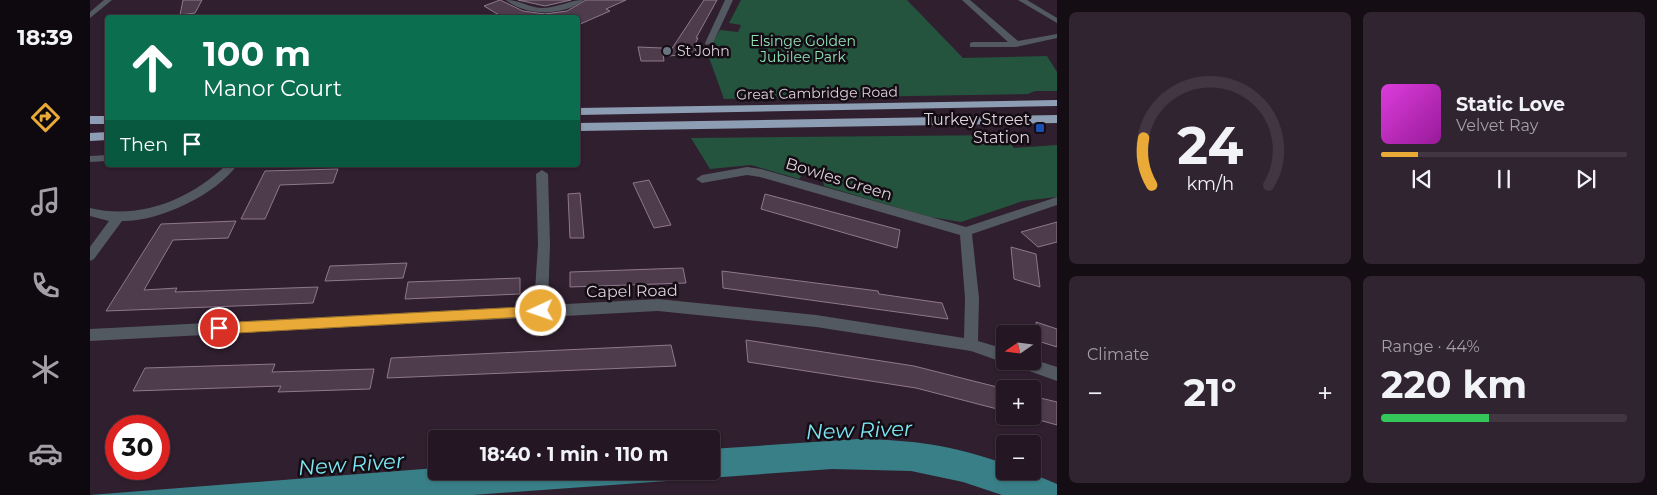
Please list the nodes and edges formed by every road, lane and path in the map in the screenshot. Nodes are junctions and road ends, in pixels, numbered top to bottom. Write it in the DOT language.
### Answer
graph roads {
  1 [pos="108,0"];
  2 [pos="510,0"];
  3 [pos="580,0"];
  4 [pos="729,0"];
  5 [pos="966,0"];
  6 [pos="1022,0"];
  7 [pos="90,16"];
  8 [pos="1057,21"];
  9 [pos="1057,36"];
  10 [pos="709,43"];
  11 [pos="1016,44"];
  12 [pos="973,45"];
  13 [pos="1057,103"];
  14 [pos="580,112"];
  15 [pos="1057,119"];
  16 [pos="90,120"];
  17 [pos="105,120"];
  18 [pos="580,127"];
  19 [pos="105,136"];
  20 [pos="90,137"];
  21 [pos="105,158"];
  22 [pos="90,159"];
  23 [pos="230,167"];
  24 [pos="542,174"];
  25 [pos="702,179"];
  26 [pos="1057,202"];
  27 [pos="90,212"];
  28 [pos="119,216"];
  29 [pos="966,232"];
  30 [pos="90,256"];
  31 [pos="541,311"];
  32 [pos="90,335"];
  33 [pos="971,345"];
  34 [pos="996,353"];
  35 [pos="1041,368"];
  36 [pos="1057,374"];
  1 -- 7 [label="street"];
  2 -- 3 [label="street"];
  4 -- 10 [label="street"];
  5 -- 11 [label="street"];
  6 -- 8 [label="street"];
  9 -- 11 [label="street"];
  11 -- 12 [label="street"];
  13 -- 14 [label="highway, Great Cambridge Road"];
  15 -- 18 [label="highway, Great Cambridge Road"];
  16 -- 17 [label="highway"];
  19 -- 20 [label="highway"];
  21 -- 22 [label="street"];
  23 -- 28 [label="street"];
  24 -- 31 [label="street"];
  25 -- 29 [label="street, Bowles Green"];
  26 -- 29 [label="street"];
  27 -- 28 [label="street"];
  28 -- 30 [label="street"];
  29 -- 33 [label="street"];
  31 -- 32 [label="street, Capel Road"];
  31 -- 33 [label="street, Capel Road"];
  33 -- 34 [label="street, Capel Road"];
  35 -- 36 [label="street"];
}
